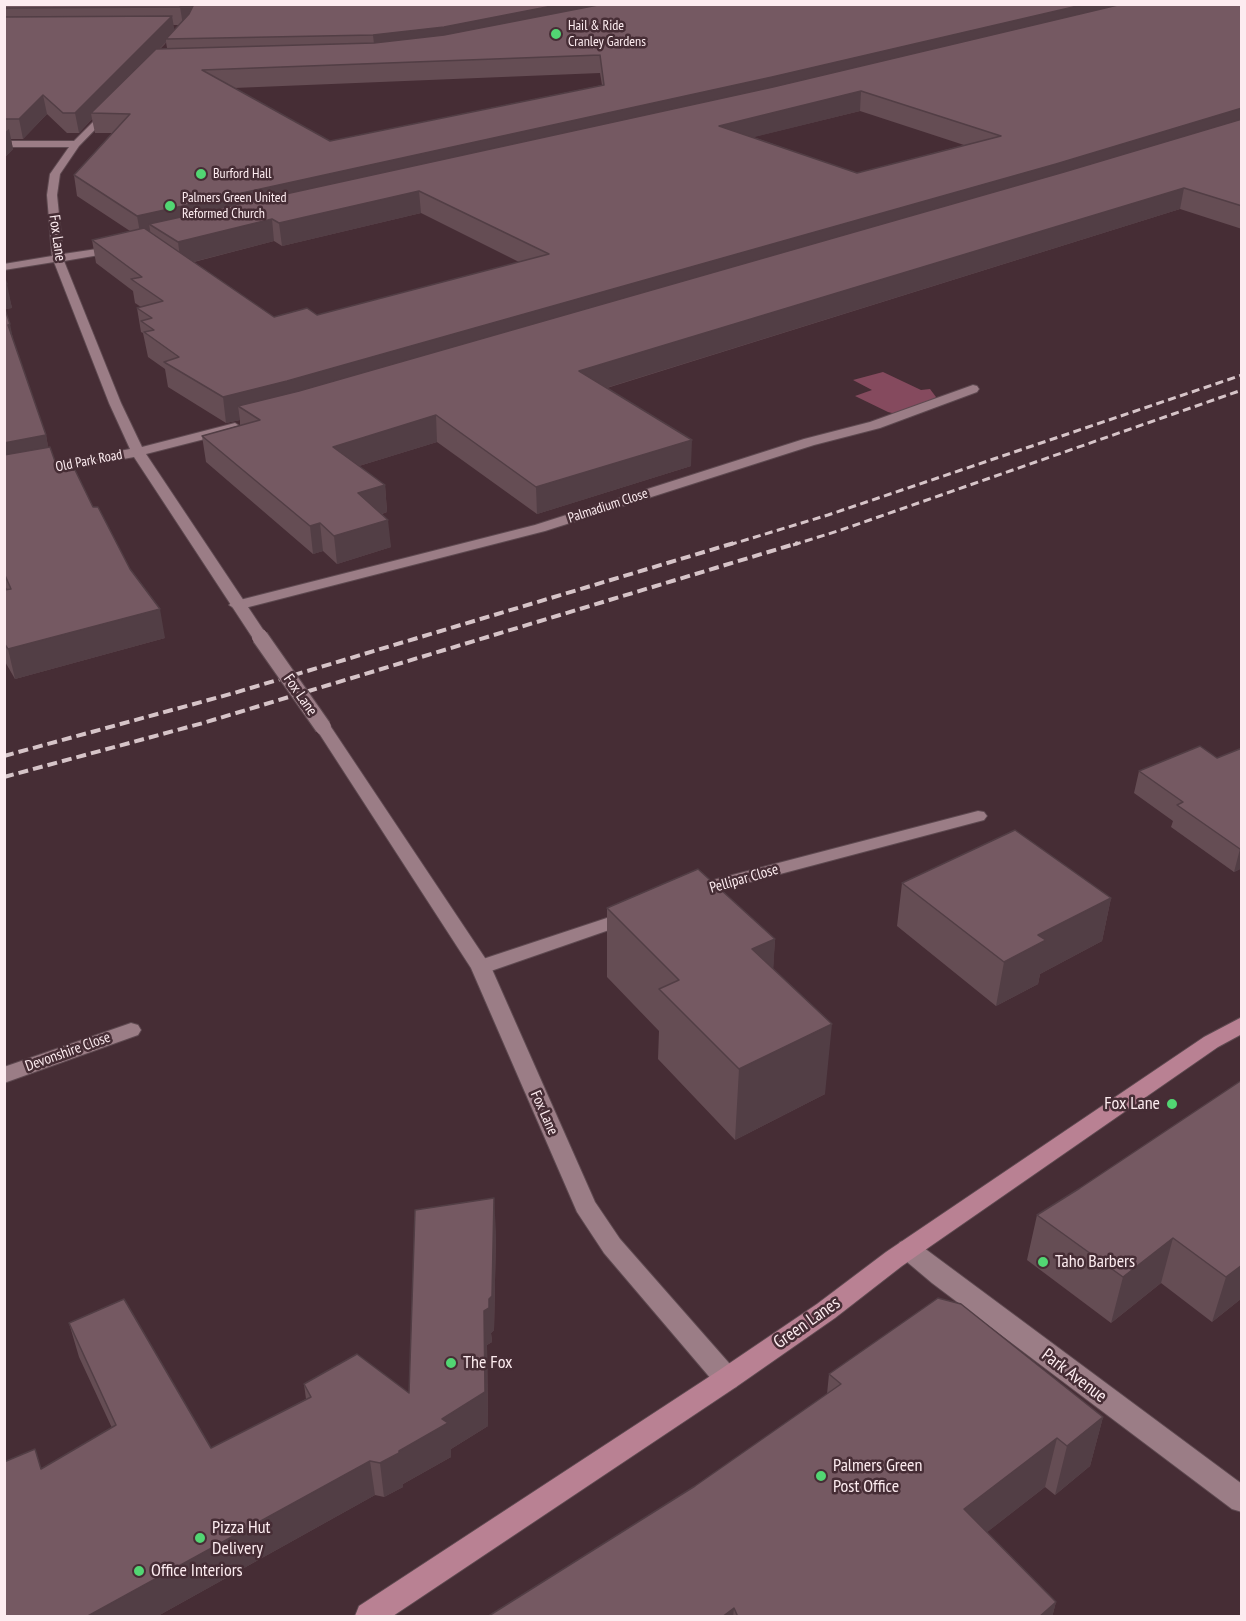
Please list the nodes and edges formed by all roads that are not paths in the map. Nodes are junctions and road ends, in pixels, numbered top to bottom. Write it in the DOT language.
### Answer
graph roads {
  1 [pos="116,103"];
  2 [pos="4,144"];
  3 [pos="76,144"];
  4 [pos="126,246"];
  5 [pos="58,259"];
  6 [pos="4,267"];
  7 [pos="973,389"];
  8 [pos="251,423"];
  9 [pos="138,452"];
  10 [pos="4,477"];
  11 [pos="237,604"];
  12 [pos="978,816"];
  13 [pos="680,899"];
  14 [pos="647,910"];
  15 [pos="481,967"];
  16 [pos="1242,1024"];
  17 [pos="131,1030"];
  18 [pos="4,1075"];
  19 [pos="908,1249"];
  20 [pos="727,1379"];
  21 [pos="1242,1500"];
  22 [pos="369,1617"];
  1 -- 3 [label="street, Fox Lane"];
  2 -- 3 [label="street"];
  3 -- 5 [label="street, Fox Lane"];
  4 -- 5 [label="street"];
  5 -- 6 [label="street"];
  5 -- 9 [label="street, Fox Lane"];
  7 -- 11 [label="street, Palmadium Close"];
  8 -- 9 [label="street, Old Park Road"];
  9 -- 10 [label="street, Old Park Road"];
  9 -- 11 [label="street, Fox Lane"];
  11 -- 15 [label="street, Fox Lane, bridge"];
  12 -- 13 [label="street, Pellipar Close"];
  14 -- 15 [label="street"];
  15 -- 20 [label="street, Fox Lane"];
  16 -- 19 [label="main road, Green Lanes"];
  17 -- 18 [label="street, Devonshire Close"];
  19 -- 20 [label="main road, Green Lanes"];
  19 -- 21 [label="street, Park Avenue"];
  20 -- 22 [label="main road, Green Lanes"];
}
